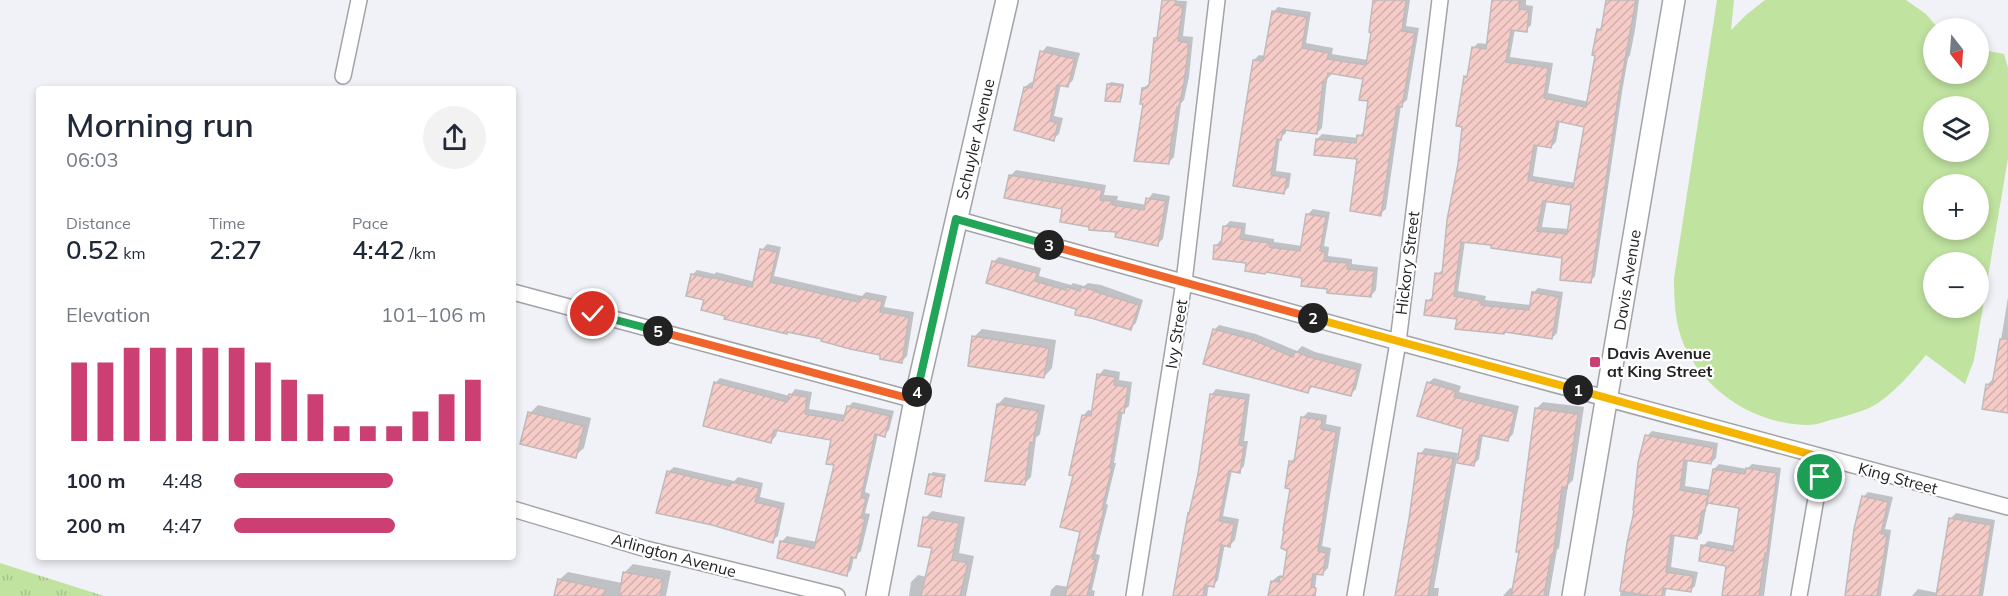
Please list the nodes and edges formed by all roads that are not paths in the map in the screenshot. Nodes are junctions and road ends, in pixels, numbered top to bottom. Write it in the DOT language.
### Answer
graph roads {
  1 [pos="359,0"];
  2 [pos="1007,0"];
  3 [pos="1216,0"];
  4 [pos="1440,0"];
  5 [pos="1674,0"];
  6 [pos="343,76"];
  7 [pos="956,219"];
  8 [pos="1184,282"];
  9 [pos="516,293"];
  10 [pos="1398,342"];
  11 [pos="1608,398"];
  12 [pos="915,400"];
  13 [pos="1824,458"];
  14 [pos="2008,507"];
  15 [pos="516,510"];
  16 [pos="837,596"];
  17 [pos="877,596"];
  18 [pos="1134,596"];
  19 [pos="1355,596"];
  20 [pos="1573,596"];
  21 [pos="1799,596"];
  1 -- 6 [label="street"];
  2 -- 7 [label="main road, Schuyler Avenue"];
  3 -- 8 [label="street, Ivy Street"];
  4 -- 10 [label="street, Hickory Street"];
  5 -- 11 [label="main road, Davis Avenue"];
  7 -- 8 [label="street, King Street"];
  7 -- 12 [label="main road, Schuyler Avenue"];
  8 -- 10 [label="street, King Street"];
  8 -- 18 [label="street, Ivy Street"];
  9 -- 12 [label="street"];
  10 -- 11 [label="street, King Street"];
  10 -- 19 [label="street, Hickory Street"];
  11 -- 13 [label="street, King Street"];
  11 -- 20 [label="main road, Davis Avenue"];
  12 -- 17 [label="main road, Schuyler Avenue"];
  13 -- 14 [label="street, King Street"];
  13 -- 21 [label="street"];
  15 -- 16 [label="street, Arlington Avenue"];
}
